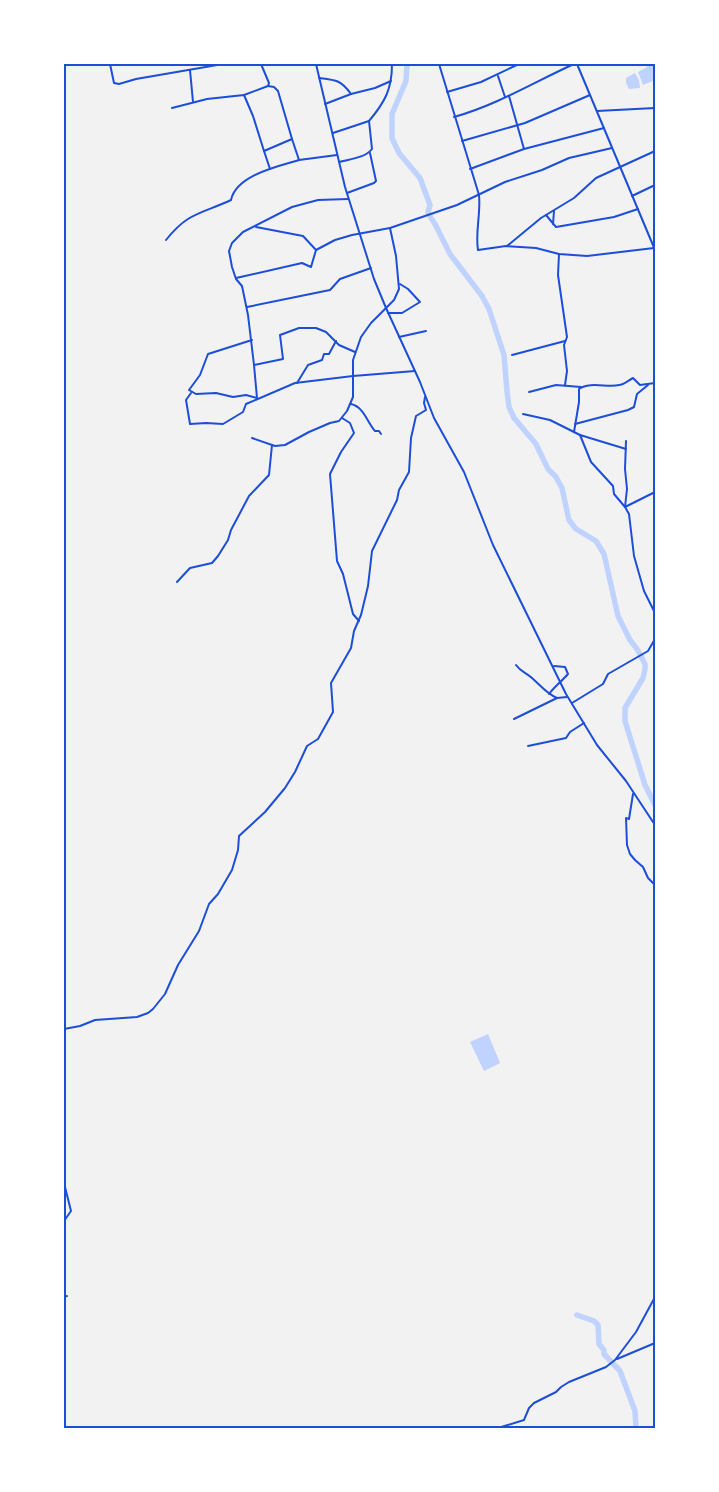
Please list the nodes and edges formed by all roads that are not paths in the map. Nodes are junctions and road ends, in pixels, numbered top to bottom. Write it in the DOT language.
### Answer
graph roads {
  1 [pos="110,64"];
  2 [pos="219,64"];
  3 [pos="223,64"];
  4 [pos="261,64"];
  5 [pos="316,64"];
  6 [pos="392,64"];
  7 [pos="439,64"];
  8 [pos="519,64"];
  9 [pos="576,64"];
  10 [pos="190,70"];
  11 [pos="497,75"];
  12 [pos="319,78"];
  13 [pos="391,81"];
  14 [pos="268,86"];
  15 [pos="447,92"];
  16 [pos="351,94"];
  17 [pos="244,95"];
  18 [pos="590,95"];
  19 [pos="509,96"];
  20 [pos="505,97"];
  21 [pos="193,102"];
  22 [pos="325,104"];
  23 [pos="172,108"];
  24 [pos="655,108"];
  25 [pos="597,111"];
  26 [pos="454,117"];
  27 [pos="369,121"];
  28 [pos="518,124"];
  29 [pos="604,128"];
  30 [pos="333,134"];
  31 [pos="292,139"];
  32 [pos="462,141"];
  33 [pos="612,148"];
  34 [pos="524,149"];
  35 [pos="264,151"];
  36 [pos="655,151"];
  37 [pos="370,152"];
  38 [pos="337,155"];
  39 [pos="299,160"];
  40 [pos="339,162"];
  41 [pos="620,168"];
  42 [pos="270,169"];
  43 [pos="470,169"];
  44 [pos="655,185"];
  45 [pos="347,193"];
  46 [pos="479,195"];
  47 [pos="632,196"];
  48 [pos="349,198"];
  49 [pos="638,209"];
  50 [pos="554,210"];
  51 [pos="546,215"];
  52 [pos="553,224"];
  53 [pos="254,226"];
  54 [pos="390,228"];
  55 [pos="361,234"];
  56 [pos="166,240"];
  57 [pos="506,246"];
  58 [pos="655,249"];
  59 [pos="316,250"];
  60 [pos="558,254"];
  61 [pos="371,268"];
  62 [pos="236,278"];
  63 [pos="399,284"];
  64 [pos="247,307"];
  65 [pos="386,308"];
  66 [pos="388,313"];
  67 [pos="426,331"];
  68 [pos="399,337"];
  69 [pos="252,340"];
  70 [pos="336,341"];
  71 [pos="565,341"];
  72 [pos="355,352"];
  73 [pos="512,355"];
  74 [pos="254,365"];
  75 [pos="415,371"];
  76 [pos="353,376"];
  77 [pos="297,383"];
  78 [pos="655,383"];
  79 [pos="650,384"];
  80 [pos="566,385"];
  81 [pos="581,387"];
  82 [pos="529,392"];
  83 [pos="192,393"];
  84 [pos="426,396"];
  85 [pos="257,398"];
  86 [pos="350,404"];
  87 [pos="523,414"];
  88 [pos="342,418"];
  89 [pos="575,424"];
  90 [pos="574,432"];
  91 [pos="381,434"];
  92 [pos="580,435"];
  93 [pos="252,438"];
  94 [pos="626,442"];
  95 [pos="272,445"];
  96 [pos="626,449"];
  97 [pos="655,492"];
  98 [pos="625,507"];
  99 [pos="178,582"];
  100 [pos="655,612"];
  101 [pos="358,620"];
  102 [pos="655,640"];
  103 [pos="516,665"];
  104 [pos="553,666"];
  105 [pos="559,681"];
  106 [pos="549,694"];
  107 [pos="567,697"];
  108 [pos="557,698"];
  109 [pos="571,703"];
  110 [pos="514,719"];
  111 [pos="584,723"];
  112 [pos="528,746"];
  113 [pos="633,794"];
  114 [pos="655,825"];
  115 [pos="655,885"];
  116 [pos="64,1029"];
  117 [pos="64,1183"];
  118 [pos="64,1221"];
  119 [pos="655,1297"];
  120 [pos="655,1343"];
  121 [pos="615,1360"];
  122 [pos="498,1428"];
  1 -- 10 [label="street"];
  2 -- 3 [label="street"];
  2 -- 10 [label="street"];
  4 -- 14 [label="street"];
  5 -- 12 [label="street"];
  6 -- 13 [label="street"];
  7 -- 15 [label="street"];
  8 -- 11 [label="street"];
  9 -- 18 [label="street"];
  9 -- 19 [label="street"];
  10 -- 21 [label="street"];
  11 -- 15 [label="street"];
  11 -- 20 [label="street"];
  12 -- 16 [label="street"];
  12 -- 22 [label="street"];
  13 -- 16 [label="street"];
  13 -- 27 [label="street"];
  14 -- 17 [label="street"];
  14 -- 31 [label="street"];
  15 -- 26 [label="street"];
  16 -- 22 [label="street"];
  17 -- 21 [label="street"];
  17 -- 35 [label="street"];
  18 -- 25 [label="street"];
  18 -- 28 [label="street"];
  19 -- 20 [label="street"];
  19 -- 28 [label="street"];
  20 -- 26 [label="street"];
  21 -- 23 [label="street"];
  22 -- 30 [label="street"];
  24 -- 25 [label="street"];
  25 -- 29 [label="street"];
  26 -- 32 [label="street"];
  27 -- 30 [label="street"];
  27 -- 37 [label="street"];
  28 -- 32 [label="street"];
  28 -- 34 [label="street"];
  29 -- 33 [label="street"];
  29 -- 34 [label="street"];
  30 -- 38 [label="street"];
  31 -- 35 [label="street"];
  31 -- 39 [label="street"];
  32 -- 43 [label="street"];
  33 -- 41 [label="street"];
  33 -- 46 [label="street"];
  34 -- 43 [label="street"];
  35 -- 42 [label="street"];
  36 -- 41 [label="street"];
  37 -- 40 [label="street"];
  37 -- 45 [label="street"];
  38 -- 39 [label="street"];
  38 -- 40 [label="street"];
  39 -- 42 [label="street"];
  40 -- 45 [label="street"];
  41 -- 47 [label="street"];
  41 -- 50 [label="street"];
  42 -- 56 [label="street"];
  43 -- 46 [label="street"];
  44 -- 47 [label="street"];
  45 -- 48 [label="street"];
  46 -- 54 [label="street"];
  46 -- 57 [label="street"];
  47 -- 49 [label="street"];
  48 -- 53 [label="street"];
  48 -- 55 [label="street"];
  49 -- 52 [label="street"];
  49 -- 58 [label="street"];
  50 -- 51 [label="street"];
  50 -- 52 [label="street"];
  51 -- 52 [label="street"];
  51 -- 57 [label="street"];
  53 -- 59 [label="street"];
  53 -- 62 [label="street"];
  54 -- 55 [label="street"];
  54 -- 63 [label="street"];
  55 -- 59 [label="street"];
  55 -- 61 [label="street"];
  57 -- 60 [label="street"];
  58 -- 60 [label="street"];
  59 -- 62 [label="street"];
  60 -- 71 [label="street"];
  61 -- 64 [label="street"];
  61 -- 65 [label="street"];
  62 -- 64 [label="street"];
  63 -- 65 [label="street"];
  63 -- 66 [label="street"];
  64 -- 69 [label="street"];
  65 -- 66 [label="street"];
  65 -- 72 [label="street"];
  66 -- 68 [label="street"];
  67 -- 68 [label="street"];
  68 -- 75 [label="street"];
  69 -- 74 [label="street"];
  69 -- 83 [label="street"];
  70 -- 72 [label="street"];
  70 -- 74 [label="street"];
  70 -- 77 [label="street"];
  71 -- 73 [label="street"];
  71 -- 80 [label="street"];
  72 -- 76 [label="street"];
  74 -- 85 [label="street"];
  75 -- 76 [label="street"];
  75 -- 84 [label="street"];
  76 -- 77 [label="street"];
  76 -- 86 [label="street"];
  77 -- 85 [label="street"];
  78 -- 79 [label="street"];
  79 -- 81 [label="street"];
  79 -- 89 [label="street"];
  80 -- 81 [label="street"];
  80 -- 82 [label="street"];
  81 -- 89 [label="street"];
  83 -- 85 [label="street"];
  83 -- 85 [label="street"];
  84 -- 101 [label="street"];
  84 -- 104 [label="street"];
  86 -- 88 [label="street"];
  86 -- 91 [label="street"];
  87 -- 90 [label="street"];
  88 -- 95 [label="street"];
  88 -- 101 [label="street"];
  89 -- 90 [label="street"];
  90 -- 92 [label="street"];
  92 -- 96 [label="street"];
  92 -- 98 [label="street"];
  93 -- 95 [label="street"];
  94 -- 96 [label="street"];
  95 -- 99 [label="street"];
  96 -- 98 [label="street"];
  97 -- 98 [label="street"];
  98 -- 100 [label="street"];
  101 -- 116 [label="street"];
  102 -- 109 [label="street"];
  103 -- 106 [label="street"];
  104 -- 105 [label="street"];
  104 -- 105 [label="street"];
  105 -- 106 [label="street"];
  105 -- 107 [label="street"];
  106 -- 108 [label="street"];
  107 -- 108 [label="street"];
  107 -- 109 [label="street"];
  108 -- 110 [label="street"];
  109 -- 111 [label="street"];
  111 -- 112 [label="street"];
  111 -- 113 [label="street"];
  113 -- 114 [label="street"];
  113 -- 115 [label="street"];
  117 -- 118 [label="street"];
  119 -- 121 [label="street"];
  120 -- 121 [label="street"];
  121 -- 122 [label="street"];
}
